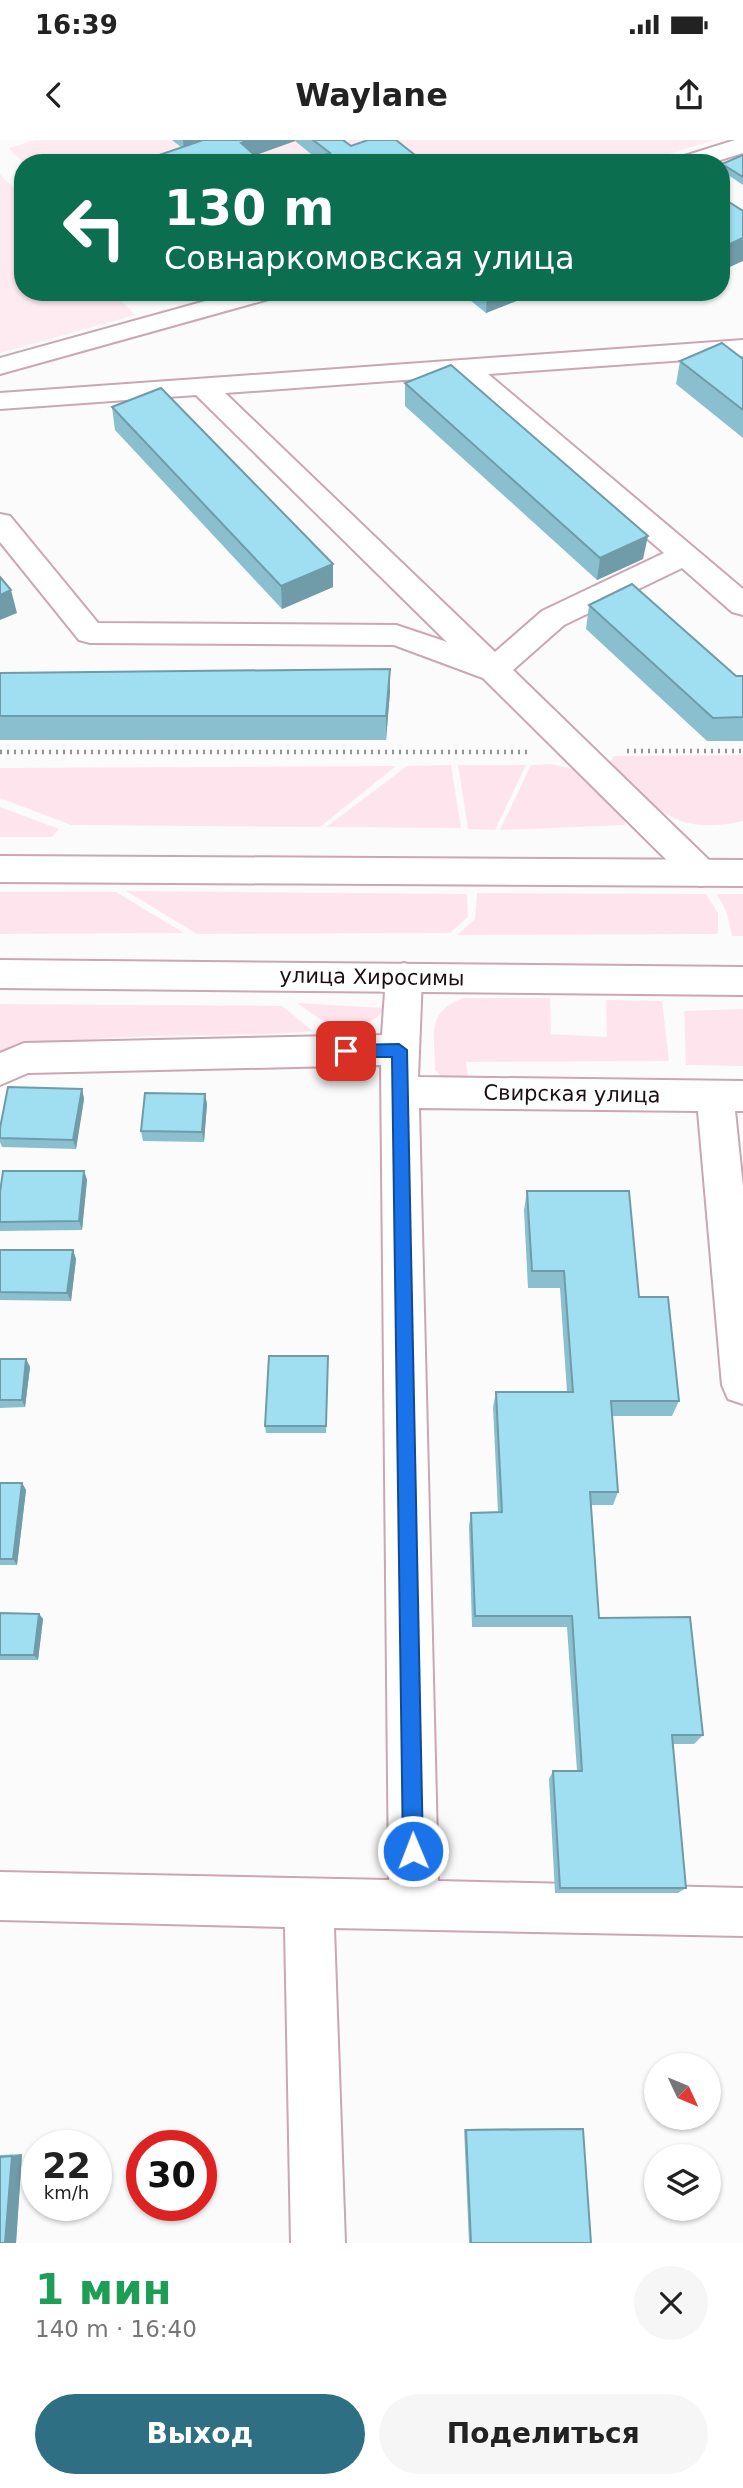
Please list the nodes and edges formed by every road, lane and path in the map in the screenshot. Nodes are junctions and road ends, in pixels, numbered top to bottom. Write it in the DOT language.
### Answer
graph roads {
  1 [pos="743,145"];
  2 [pos="714,154"];
  3 [pos="235,301"];
  4 [pos="743,348"];
  5 [pos="0,366"];
  6 [pos="463,367"];
  7 [pos="202,386"];
  8 [pos="0,401"];
  9 [pos="0,523"];
  10 [pos="685,555"];
  11 [pos="743,605"];
  12 [pos="494,670"];
  13 [pos="578,751"];
  14 [pos="743,751"];
  15 [pos="0,752"];
  16 [pos="0,869"];
  17 [pos="701,873"];
  18 [pos="743,873"];
  19 [pos="0,974"];
  20 [pos="404,977"];
  21 [pos="743,981"];
  22 [pos="399,1050"];
  23 [pos="0,1070"];
  24 [pos="400,1092"];
  25 [pos="729,1096"];
  26 [pos="743,1385"];
  27 [pos="0,1896"];
  28 [pos="309,1903"];
  29 [pos="414,1905"];
  30 [pos="743,1912"];
  31 [pos="318,2243"];
  1 -- 2 [label="street"];
  3 -- 5 [label="street"];
  4 -- 6 [label="street"];
  6 -- 7 [label="street"];
  6 -- 10 [label="street"];
  7 -- 8 [label="street"];
  7 -- 12 [label="street"];
  9 -- 12 [label="street"];
  10 -- 11 [label="street"];
  10 -- 12 [label="street"];
  12 -- 13 [label="street"];
  13 -- 14 [label="path"];
  13 -- 15 [label="path"];
  13 -- 17 [label="street"];
  16 -- 17 [label="street"];
  17 -- 18 [label="street"];
  19 -- 20 [label="street, улица Хиросимы"];
  20 -- 21 [label="street, улица Хиросимы"];
  20 -- 22 [label="street"];
  22 -- 23 [label="street"];
  22 -- 24 [label="street"];
  24 -- 25 [label="street, Свирская улица"];
  24 -- 29 [label="street"];
  25 -- 26 [label="street"];
  27 -- 28 [label="street"];
  28 -- 29 [label="street"];
  28 -- 31 [label="street"];
  29 -- 30 [label="street"];
}
